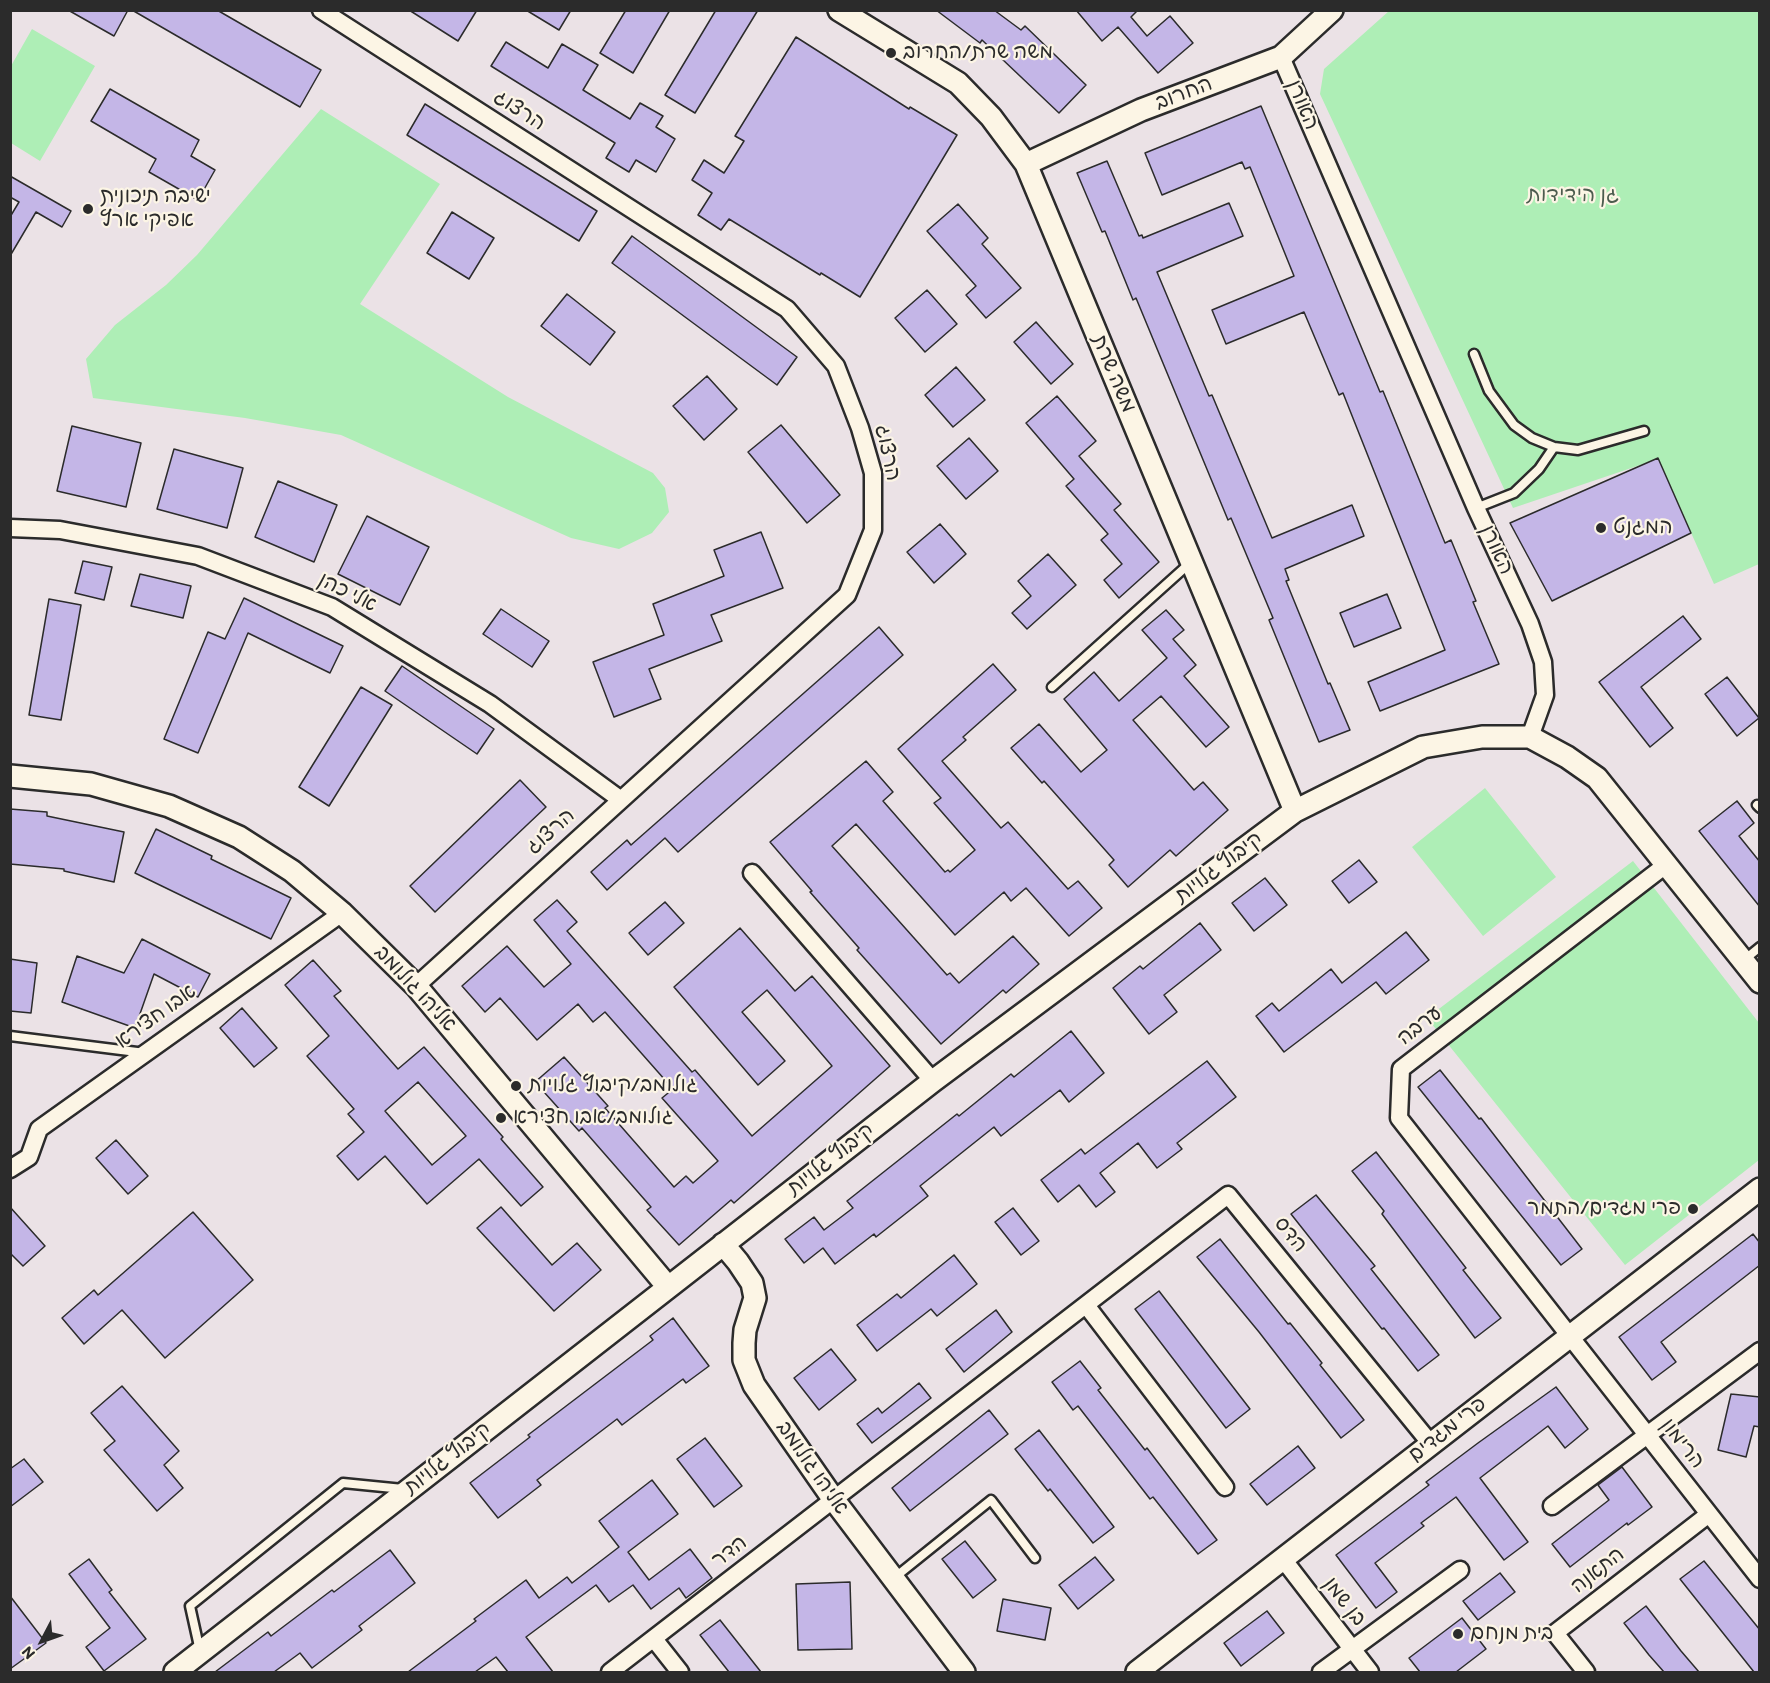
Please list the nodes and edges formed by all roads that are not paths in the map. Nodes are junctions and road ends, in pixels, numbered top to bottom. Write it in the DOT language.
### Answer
graph roads {
  1 [pos="321,10"];
  2 [pos="839,10"];
  3 [pos="1332,10"];
  4 [pos="1281,57"];
  5 [pos="1026,164"];
  6 [pos="1474,354"];
  7 [pos="1644,431"];
  8 [pos="1554,447"];
  9 [pos="1476,508"];
  10 [pos="10,528"];
  11 [pos="1191,562"];
  12 [pos="1052,687"];
  13 [pos="1530,737"];
  14 [pos="10,776"];
  15 [pos="621,800"];
  16 [pos="1295,811"];
  17 [pos="1667,864"];
  18 [pos="752,873"];
  19 [pos="342,913"];
  20 [pos="1760,947"];
  21 [pos="1743,960"];
  22 [pos="1760,982"];
  23 [pos="416,986"];
  24 [pos="10,1036"];
  25 [pos="145,1053"];
  26 [pos="933,1081"];
  27 [pos="10,1169"];
  28 [pos="1760,1189"];
  29 [pos="723,1244"];
  30 [pos="668,1287"];
  31 [pos="1086,1305"];
  32 [pos="1570,1336"];
  33 [pos="1760,1351"];
  34 [pos="1647,1435"];
  35 [pos="1431,1444"];
  36 [pos="1225,1487"];
  37 [pos="410,1489"];
  38 [pos="834,1500"];
  39 [pos="1552,1506"];
  40 [pos="1709,1514"];
  41 [pos="1035,1558"];
  42 [pos="1282,1559"];
  43 [pos="1460,1570"];
  44 [pos="893,1578"];
  45 [pos="1760,1579"];
  46 [pos="654,1639"];
  47 [pos="1352,1650"];
  48 [pos="201,1653"];
  49 [pos="1146,1668"];
  50 [pos="175,1672"];
  51 [pos="610,1672"];
  52 [pos="680,1672"];
  53 [pos="964,1672"];
  54 [pos="1321,1672"];
  55 [pos="1370,1672"];
  56 [pos="1586,1672"];
  1 -- 15 [label="street, הרצוג"];
  2 -- 5 [label="street, משה שרת"];
  3 -- 4 [label="street, החרוב"];
  4 -- 5 [label="street, החרוב"];
  4 -- 9 [label="street, האורן"];
  5 -- 11 [label="street, משה שרת"];
  6 -- 8 [label="lane"];
  7 -- 8 [label="lane"];
  8 -- 9 [label="lane"];
  9 -- 13 [label="street, האורן"];
  10 -- 15 [label="street, אלי כהן"];
  11 -- 12 [label="lane"];
  11 -- 16 [label="street, משה שרת"];
  13 -- 16 [label="street, קיבוץ גלויות"];
  13 -- 17 [label="street"];
  14 -- 19 [label="street, אליהו גולומב"];
  15 -- 23 [label="street, הרצוג"];
  16 -- 26 [label="street, קיבוץ גלויות"];
  17 -- 21 [label="street"];
  17 -- 32 [label="street, ערבה"];
  18 -- 26 [label="street"];
  19 -- 23 [label="street, אליהו גולומב"];
  19 -- 25 [label="street, אבו חצירא"];
  20 -- 21 [label="lane"];
  21 -- 22 [label="street"];
  23 -- 30 [label="street, אליהו גולומב"];
  24 -- 25 [label="lane"];
  25 -- 27 [label="street, אבו חצירא"];
  26 -- 29 [label="street, קיבוץ גלויות"];
  28 -- 32 [label="street, פרי מגדים"];
  29 -- 30 [label="street, קיבוץ גלויות"];
  29 -- 38 [label="street, אליהו גולומב"];
  30 -- 37 [label="street, קיבוץ גלויות"];
  31 -- 35 [label="street, הדס"];
  31 -- 36 [label="street"];
  31 -- 38 [label="street, הדס"];
  32 -- 34 [label="street, הרימון"];
  32 -- 35 [label="street, פרי מגדים"];
  33 -- 34 [label="street"];
  34 -- 39 [label="street"];
  34 -- 40 [label="street, הרימון"];
  35 -- 42 [label="street, פרי מגדים"];
  37 -- 48 [label="street, קיבוץ גלויות"];
  37 -- 48 [label="lane"];
  38 -- 44 [label="street, אליהו גולומב"];
  38 -- 46 [label="street, הדר"];
  40 -- 45 [label="street, הרימון"];
  40 -- 56 [label="street, התאנה"];
  41 -- 44 [label="lane"];
  42 -- 47 [label="street, בן שמן"];
  42 -- 49 [label="street, פרי מגדים"];
  43 -- 47 [label="street"];
  44 -- 53 [label="street, אליהו גולומב"];
  46 -- 51 [label="street, הדר"];
  46 -- 52 [label="street"];
  47 -- 54 [label="street"];
  47 -- 55 [label="street, בן שמן"];
  48 -- 50 [label="street, קיבוץ גלויות"];
}
